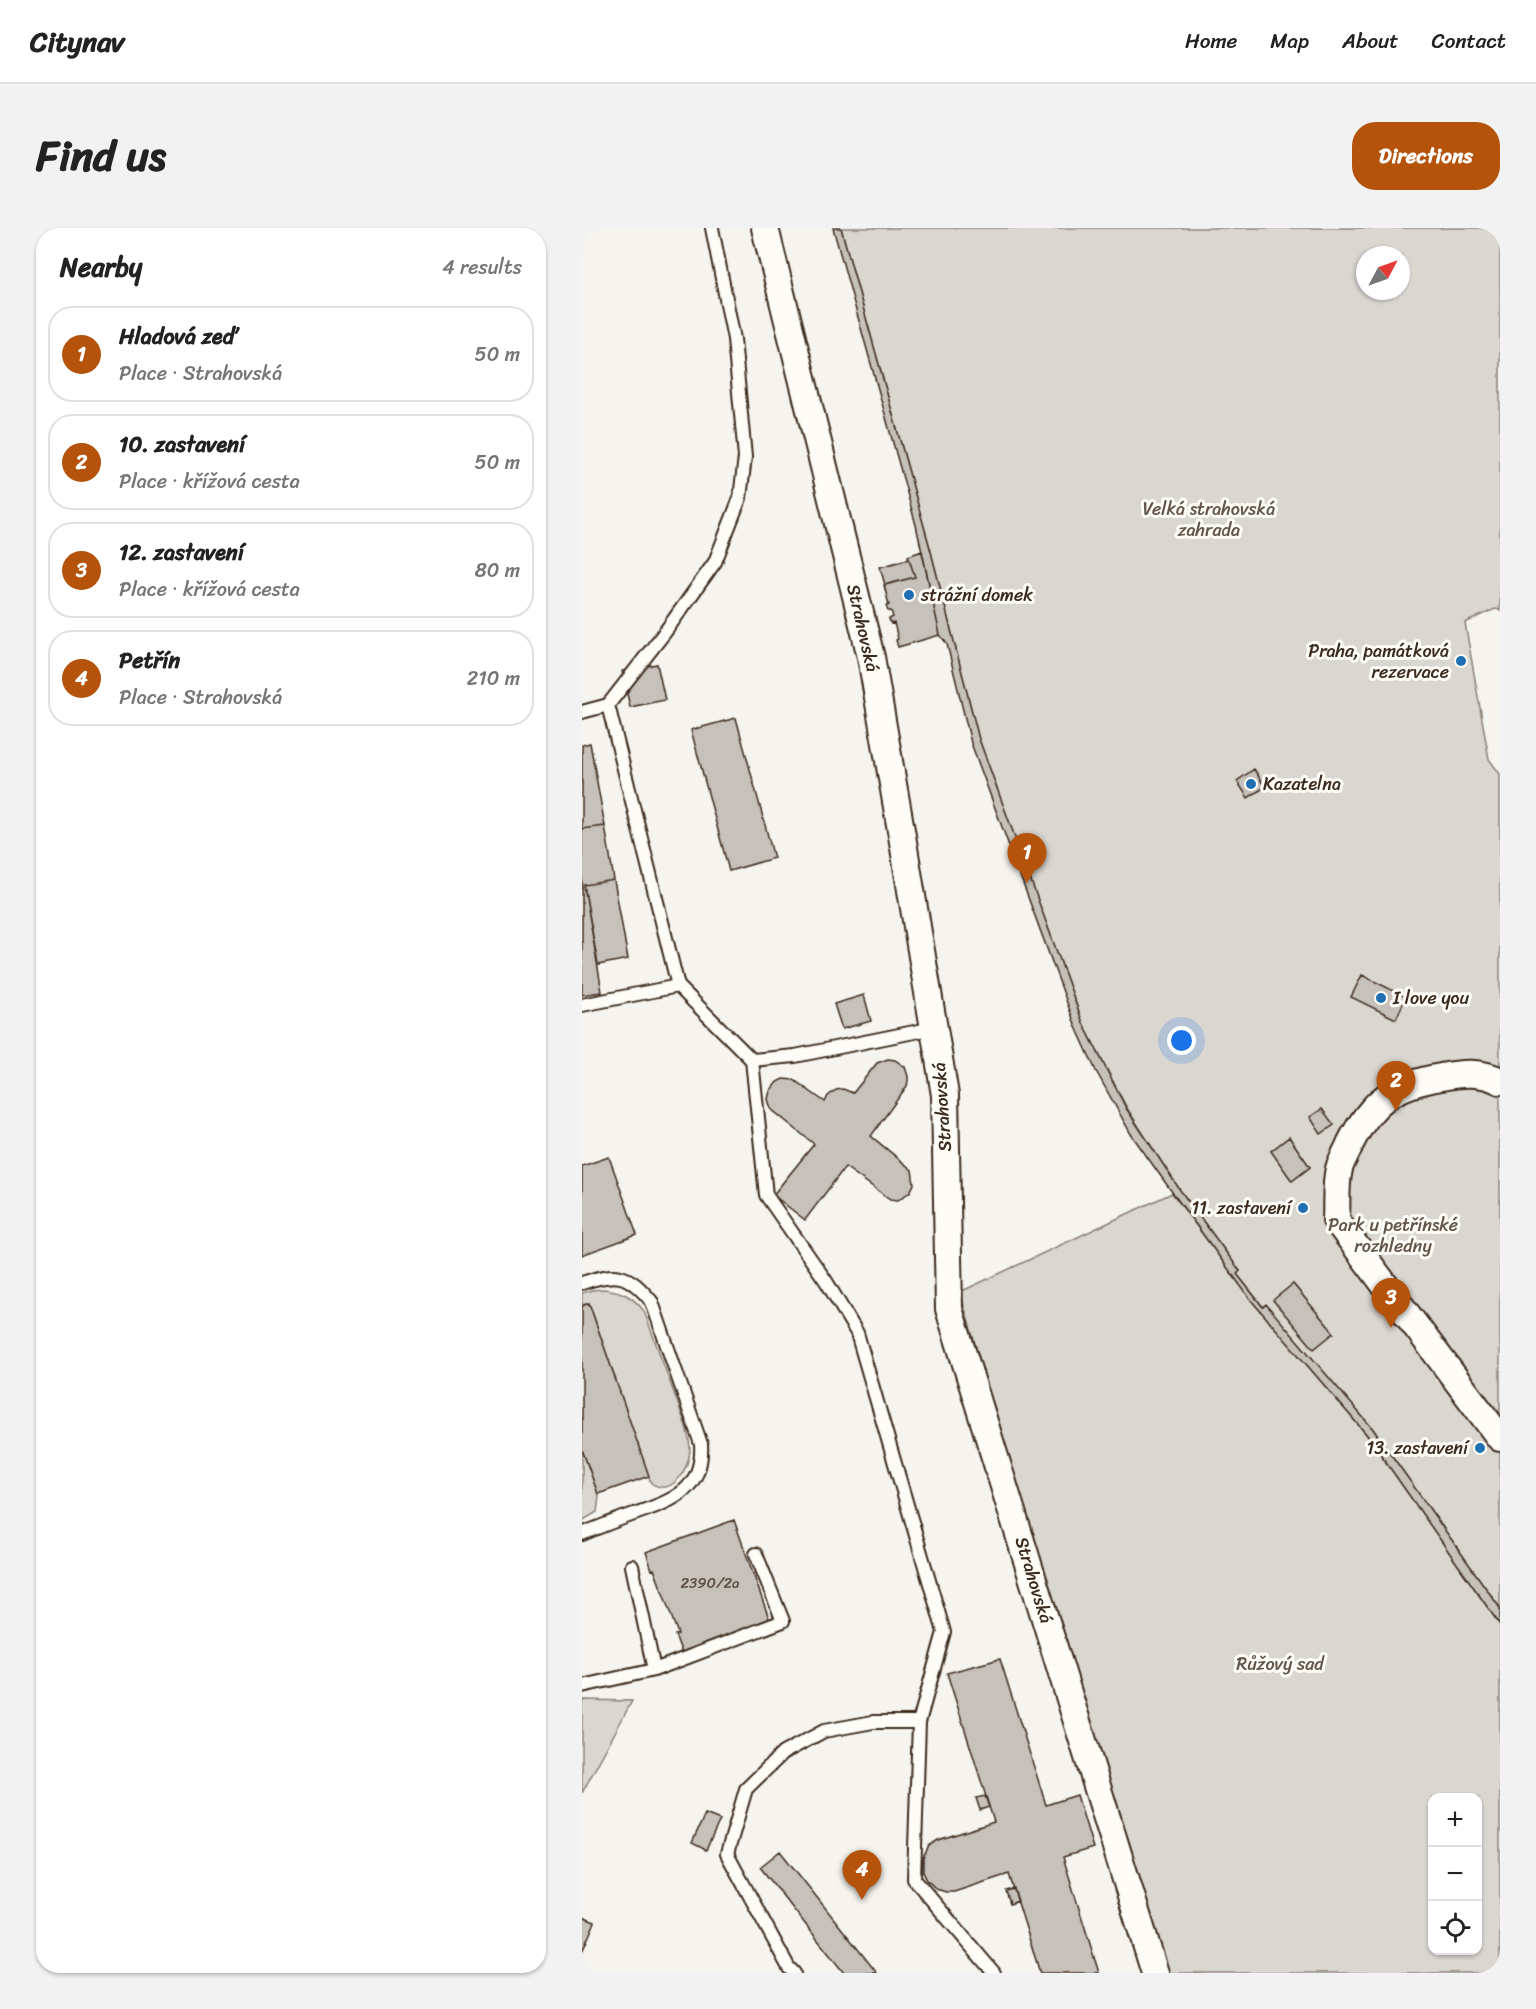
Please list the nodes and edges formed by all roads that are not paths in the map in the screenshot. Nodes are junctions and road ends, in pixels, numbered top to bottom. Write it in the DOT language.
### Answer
graph roads {
  1 [pos="712,228"];
  2 [pos="765,228"];
  3 [pos="608,705"];
  4 [pos="582,712"];
  5 [pos="678,986"];
  6 [pos="582,1005"];
  7 [pos="934,1028"];
  8 [pos="752,1060"];
  9 [pos="1500,1081"];
  10 [pos="582,1283"];
  11 [pos="1500,1438"];
  12 [pos="582,1534"];
  13 [pos="756,1554"];
  14 [pos="632,1566"];
  15 [pos="654,1670"];
  16 [pos="582,1686"];
  17 [pos="918,1722"];
  18 [pos="794,1973"];
  19 [pos="994,1973"];
  20 [pos="1155,1973"];
  1 -- 3 [label="lane"];
  2 -- 7 [label="street, Strahovská"];
  3 -- 4 [label="lane"];
  3 -- 5 [label="lane"];
  5 -- 6 [label="lane"];
  5 -- 8 [label="lane"];
  7 -- 8 [label="lane"];
  7 -- 20 [label="street, Strahovská"];
  8 -- 17 [label="lane"];
  9 -- 11 [label="street"];
  10 -- 12 [label="lane"];
  13 -- 15 [label="lane"];
  14 -- 15 [label="lane"];
  15 -- 16 [label="lane"];
  17 -- 18 [label="lane"];
  17 -- 19 [label="lane"];
}
